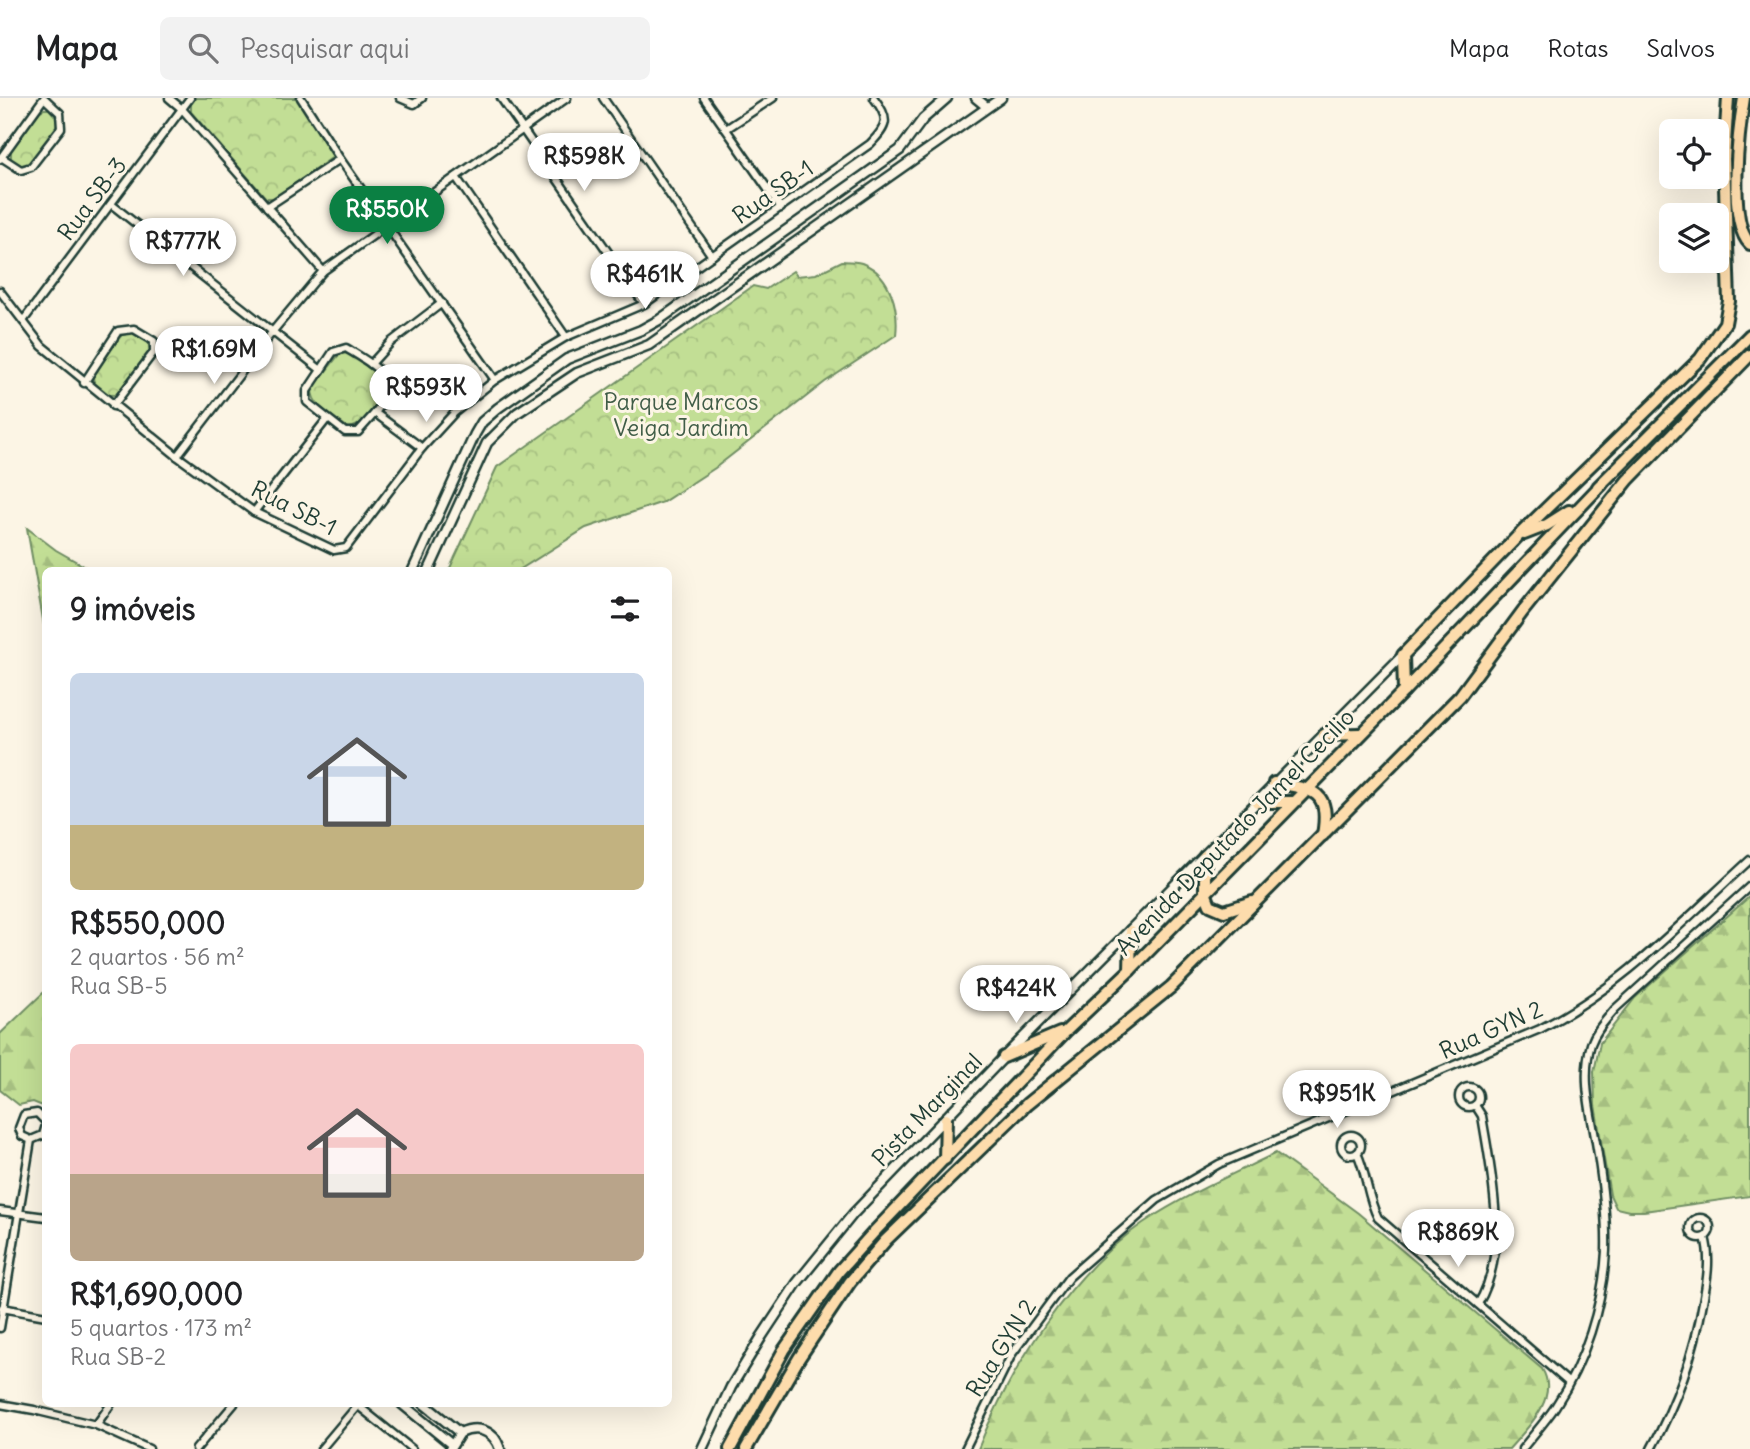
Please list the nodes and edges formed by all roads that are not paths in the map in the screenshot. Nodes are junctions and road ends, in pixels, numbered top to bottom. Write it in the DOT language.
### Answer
graph roads {
  1 [pos="44,98"];
  2 [pos="169,98"];
  3 [pos="190,98"];
  4 [pos="301,98"];
  5 [pos="422,98"];
  6 [pos="501,98"];
  7 [pos="567,98"];
  8 [pos="603,98"];
  9 [pos="704,98"];
  10 [pos="773,98"];
  11 [pos="874,98"];
  12 [pos="947,98"];
  13 [pos="976,98"];
  14 [pos="1001,98"];
  15 [pos="1728,98"];
  16 [pos="1744,98"];
  17 [pos="401,99"];
  18 [pos="987,107"];
  19 [pos="181,109"];
  20 [pos="523,129"];
  21 [pos="726,129"];
  22 [pos="1,158"];
  23 [pos="340,159"];
  24 [pos="456,177"];
  25 [pos="111,204"];
  26 [pos="267,207"];
  27 [pos="781,208"];
  28 [pos="388,225"];
  29 [pos="1750,244"];
  30 [pos="712,256"];
  31 [pos="323,271"];
  32 [pos="0,291"];
  33 [pos="442,303"];
  34 [pos="644,304"];
  35 [pos="23,321"];
  36 [pos="273,331"];
  37 [pos="1750,335"];
  38 [pos="565,337"];
  39 [pos="1750,355"];
  40 [pos="371,364"];
  41 [pos="321,370"];
  42 [pos="495,380"];
  43 [pos="84,383"];
  44 [pos="113,406"];
  45 [pos="375,413"];
  46 [pos="327,419"];
  47 [pos="422,448"];
  48 [pos="177,456"];
  49 [pos="1602,484"];
  50 [pos="254,512"];
  51 [pos="1518,536"];
  52 [pos="414,567"];
  53 [pos="430,567"];
  54 [pos="1403,654"];
  55 [pos="1404,691"];
  56 [pos="1324,734"];
  57 [pos="1359,734"];
  58 [pos="1274,783"];
  59 [pos="1306,788"];
  60 [pos="1257,802"];
  61 [pos="1293,802"];
  62 [pos="1323,835"];
  63 [pos="1205,856"];
  64 [pos="1750,860"];
  65 [pos="1750,886"];
  66 [pos="1205,892"];
  67 [pos="1258,899"];
  68 [pos="1130,931"];
  69 [pos="1130,970"];
  70 [pos="1066,1031"];
  71 [pos="1004,1057"];
  72 [pos="1475,1105"];
  73 [pos="42,1119"];
  74 [pos="946,1119"];
  75 [pos="42,1135"];
  76 [pos="31,1140"];
  77 [pos="1357,1153"];
  78 [pos="945,1159"];
  79 [pos="0,1211"];
  80 [pos="18,1213"];
  81 [pos="42,1216"];
  82 [pos="1705,1237"];
  83 [pos="1478,1304"];
  84 [pos="2,1308"];
  85 [pos="42,1314"];
  86 [pos="0,1328"];
  87 [pos="1569,1382"];
  88 [pos="0,1404"];
  89 [pos="109,1407"];
  90 [pos="231,1407"];
  91 [pos="355,1407"];
  92 [pos="361,1407"];
  93 [pos="405,1407"];
  94 [pos="428,1407"];
  95 [pos="96,1425"];
  96 [pos="460,1433"];
  97 [pos="450,1446"];
  98 [pos="149,1449"];
  99 [pos="196,1449"];
  100 [pos="321,1449"];
  101 [pos="412,1449"];
  102 [pos="500,1449"];
  103 [pos="702,1449"];
  104 [pos="730,1449"];
  105 [pos="746,1449"];
  106 [pos="965,1449"];
  107 [pos="1522,1449"];
  108 [pos="1651,1449"];
  1 -- 22 [label="street"];
  1 -- 22 [label="street"];
  2 -- 19 [label="street"];
  3 -- 19 [label="street, Rua SB-3"];
  4 -- 23 [label="street"];
  5 -- 17 [label="street"];
  6 -- 20 [label="street"];
  7 -- 20 [label="street"];
  8 -- 30 [label="street"];
  9 -- 21 [label="street"];
  10 -- 21 [label="street"];
  11 -- 27 [label="street, Rua SB-1"];
  12 -- 52 [label="street"];
  13 -- 18 [label="street"];
  14 -- 18 [label="street"];
  15 -- 51 [label="highway"];
  16 -- 29 [label="highway"];
  18 -- 53 [label="street"];
  19 -- 25 [label="street, Rua SB-3"];
  19 -- 26 [label="street"];
  20 -- 24 [label="street"];
  20 -- 34 [label="street"];
  21 -- 27 [label="street"];
  23 -- 26 [label="street"];
  23 -- 28 [label="street"];
  24 -- 28 [label="street"];
  24 -- 38 [label="street"];
  25 -- 35 [label="street, Rua SB-3"];
  25 -- 36 [label="street"];
  26 -- 31 [label="street"];
  27 -- 30 [label="street, Rua SB-1"];
  28 -- 31 [label="street"];
  28 -- 33 [label="street"];
  30 -- 34 [label="street, Rua SB-1"];
  31 -- 36 [label="street"];
  32 -- 35 [label="street, Rua SB-1"];
  33 -- 40 [label="street"];
  33 -- 42 [label="street"];
  34 -- 38 [label="street, Rua SB-1"];
  35 -- 43 [label="street, Rua SB-1"];
  36 -- 41 [label="street"];
  36 -- 48 [label="street"];
  37 -- 49 [label="highway"];
  38 -- 42 [label="street, Rua SB-1"];
  39 -- 62 [label="highway"];
  40 -- 41 [label="street"];
  40 -- 45 [label="street"];
  41 -- 46 [label="street"];
  42 -- 47 [label="street, Rua SB-1"];
  43 -- 44 [label="street, Rua SB-1"];
  43 -- 44 [label="street"];
  44 -- 48 [label="street, Rua SB-1"];
  45 -- 46 [label="street"];
  45 -- 47 [label="street"];
  46 -- 50 [label="street"];
  47 -- 50 [label="street, Rua SB-1"];
  48 -- 50 [label="street, Rua SB-1"];
  49 -- 51 [label="highway"];
  49 -- 55 [label="highway, Avenida Deputado Jamel Cecilio"];
  51 -- 54 [label="highway"];
  54 -- 55 [label="highway"];
  54 -- 56 [label="street, Pista Marginal"];
  55 -- 57 [label="highway, Avenida Deputado Jamel Cecilio"];
  56 -- 57 [label="highway"];
  56 -- 58 [label="street, Pista Marginal"];
  57 -- 59 [label="highway, Avenida Deputado Jamel Cecilio"];
  58 -- 59 [label="highway"];
  58 -- 60 [label="street, Pista Marginal"];
  59 -- 61 [label="highway, Avenida Deputado Jamel Cecilio"];
  59 -- 62 [label="highway"];
  60 -- 61 [label="highway"];
  60 -- 63 [label="street, Pista Marginal"];
  61 -- 66 [label="highway, Avenida Deputado Jamel Cecilio"];
  62 -- 67 [label="highway"];
  63 -- 66 [label="highway"];
  63 -- 68 [label="street, Pista Marginal"];
  64 -- 106 [label="street, Rua GYN 2"];
  65 -- 87 [label="street"];
  66 -- 67 [label="highway"];
  66 -- 69 [label="highway, Avenida Deputado Jamel Cecilio"];
  67 -- 105 [label="highway"];
  68 -- 69 [label="highway"];
  68 -- 71 [label="street, Pista Marginal"];
  69 -- 70 [label="highway, Avenida Deputado Jamel Cecilio"];
  70 -- 71 [label="highway"];
  70 -- 78 [label="highway, Avenida Deputado Jamel Cecilio"];
  71 -- 74 [label="street, Pista Marginal"];
  72 -- 83 [label="street"];
  73 -- 76 [label="street"];
  74 -- 78 [label="highway"];
  74 -- 103 [label="street, Pista Marginal"];
  75 -- 76 [label="street"];
  76 -- 80 [label="street"];
  77 -- 83 [label="street"];
  78 -- 104 [label="highway, Avenida Deputado Jamel Cecilio"];
  79 -- 80 [label="street"];
  80 -- 81 [label="street"];
  80 -- 84 [label="street"];
  82 -- 108 [label="street"];
  83 -- 87 [label="street"];
  84 -- 85 [label="street"];
  84 -- 86 [label="street"];
  87 -- 107 [label="street"];
  88 -- 95 [label="street"];
  89 -- 95 [label="street"];
  90 -- 99 [label="street"];
  91 -- 100 [label="street"];
  92 -- 101 [label="street"];
  93 -- 97 [label="street"];
  94 -- 96 [label="street"];
  95 -- 98 [label="street"];
  96 -- 97 [label="street"];
  96 -- 102 [label="street"];
}
